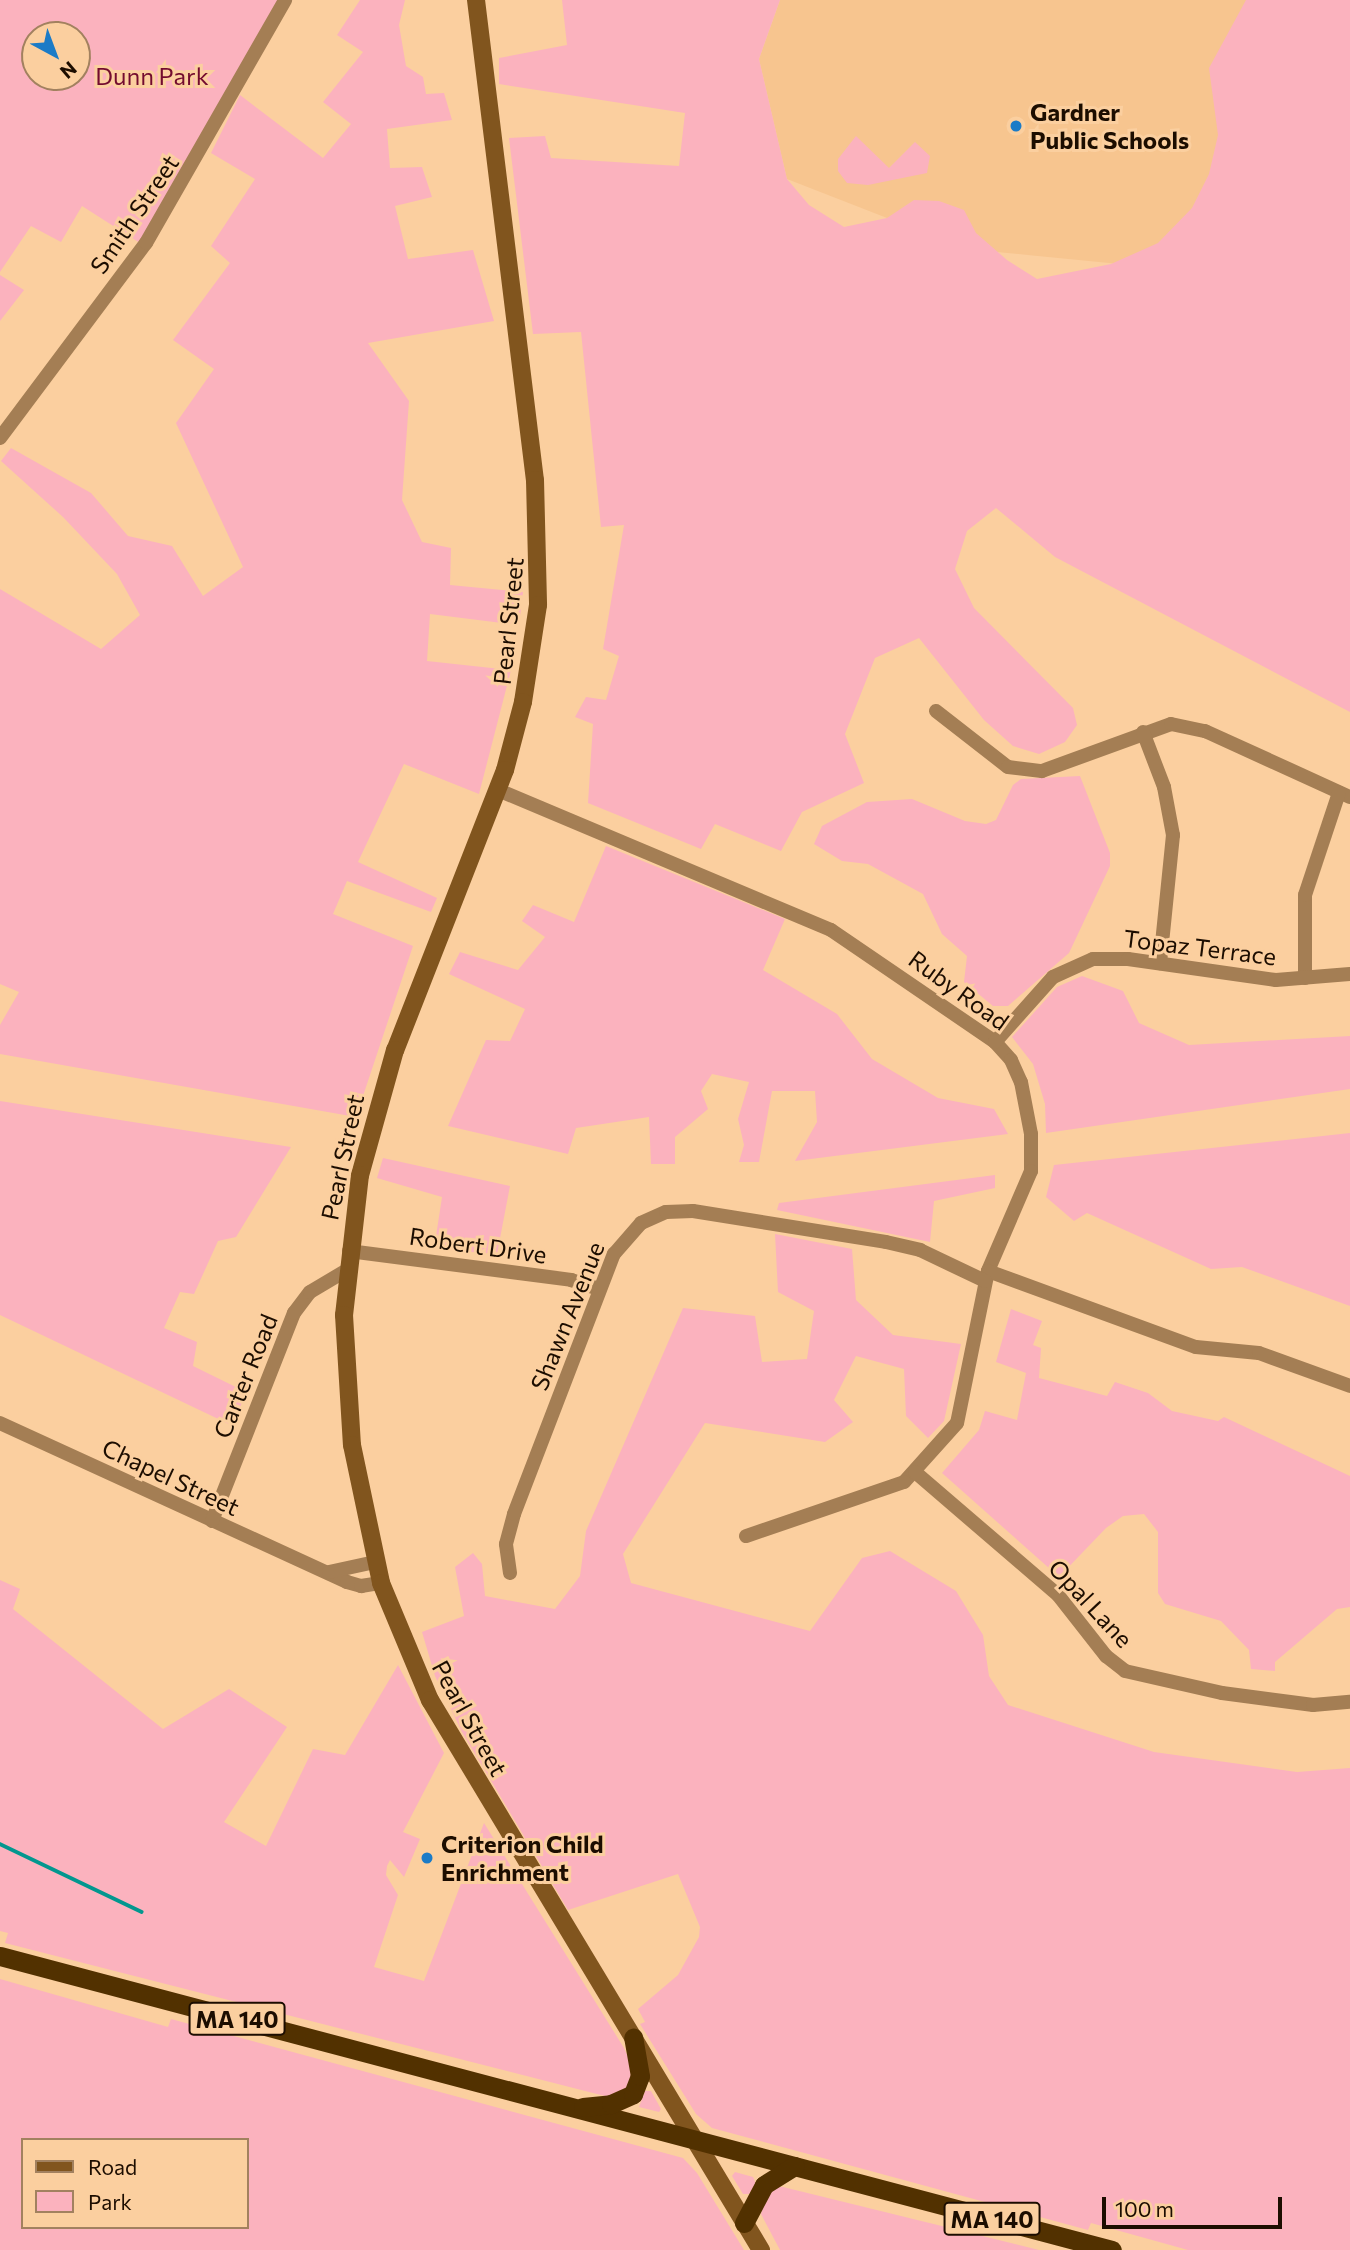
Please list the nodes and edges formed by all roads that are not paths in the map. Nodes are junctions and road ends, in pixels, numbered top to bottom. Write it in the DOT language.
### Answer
graph roads {
  1 [pos="285,0"];
  2 [pos="476,0"];
  3 [pos="0,438"];
  4 [pos="936,711"];
  5 [pos="1143,732"];
  6 [pos="498,790"];
  7 [pos="1345,795"];
  8 [pos="1160,963"];
  9 [pos="1350,974"];
  10 [pos="1305,978"];
  11 [pos="995,1042"];
  12 [pos="349,1251"];
  13 [pos="347,1270"];
  14 [pos="986,1276"];
  15 [pos="599,1289"];
  16 [pos="1350,1386"];
  17 [pos="0,1423"];
  18 [pos="915,1472"];
  19 [pos="212,1521"];
  20 [pos="746,1536"];
  21 [pos="375,1562"];
  22 [pos="324,1571"];
  23 [pos="510,1573"];
  24 [pos="381,1583"];
  25 [pos="1350,1702"];
  26 [pos="0,1956"];
  27 [pos="633,2038"];
  28 [pos="568,2107"];
  29 [pos="695,2141"];
  30 [pos="794,2166"];
  31 [pos="744,2222"];
  32 [pos="761,2250"];
  33 [pos="1112,2250"];
  1 -- 3 [label="street, Smith Street"];
  2 -- 6 [label="main road, Pearl Street"];
  4 -- 5 [label="street"];
  5 -- 7 [label="street"];
  5 -- 8 [label="street"];
  6 -- 11 [label="street, Ruby Road"];
  6 -- 12 [label="main road, Pearl Street"];
  7 -- 10 [label="street"];
  8 -- 10 [label="street, Topaz Terrace"];
  8 -- 11 [label="street, Topaz Terrace"];
  9 -- 10 [label="street, Topaz Terrace"];
  11 -- 14 [label="street, Ruby Road"];
  12 -- 13 [label="main road, Pearl Street"];
  12 -- 15 [label="street, Robert Drive"];
  13 -- 19 [label="street, Carter Road"];
  13 -- 21 [label="main road, Pearl Street"];
  14 -- 15 [label="street, Shawn Avenue"];
  14 -- 16 [label="street"];
  14 -- 18 [label="street, Ruby Road"];
  15 -- 23 [label="street, Shawn Avenue"];
  17 -- 19 [label="street, Chapel Street"];
  18 -- 20 [label="street, Ruby Road"];
  18 -- 25 [label="street, Opal Lane"];
  19 -- 22 [label="street, Chapel Street"];
  21 -- 22 [label="street"];
  21 -- 24 [label="main road, Pearl Street"];
  22 -- 24 [label="street, Chapel Street"];
  24 -- 27 [label="main road, Pearl Street"];
  26 -- 28 [label="highway, MA 140"];
  27 -- 28 [label="highway"];
  27 -- 29 [label="main road, Pearl Street"];
  28 -- 29 [label="highway, MA 140"];
  29 -- 30 [label="highway, MA 140"];
  29 -- 31 [label="main road, Pearl Street"];
  30 -- 31 [label="highway"];
  30 -- 33 [label="highway, MA 140"];
  31 -- 32 [label="main road, Pearl Street"];
}
